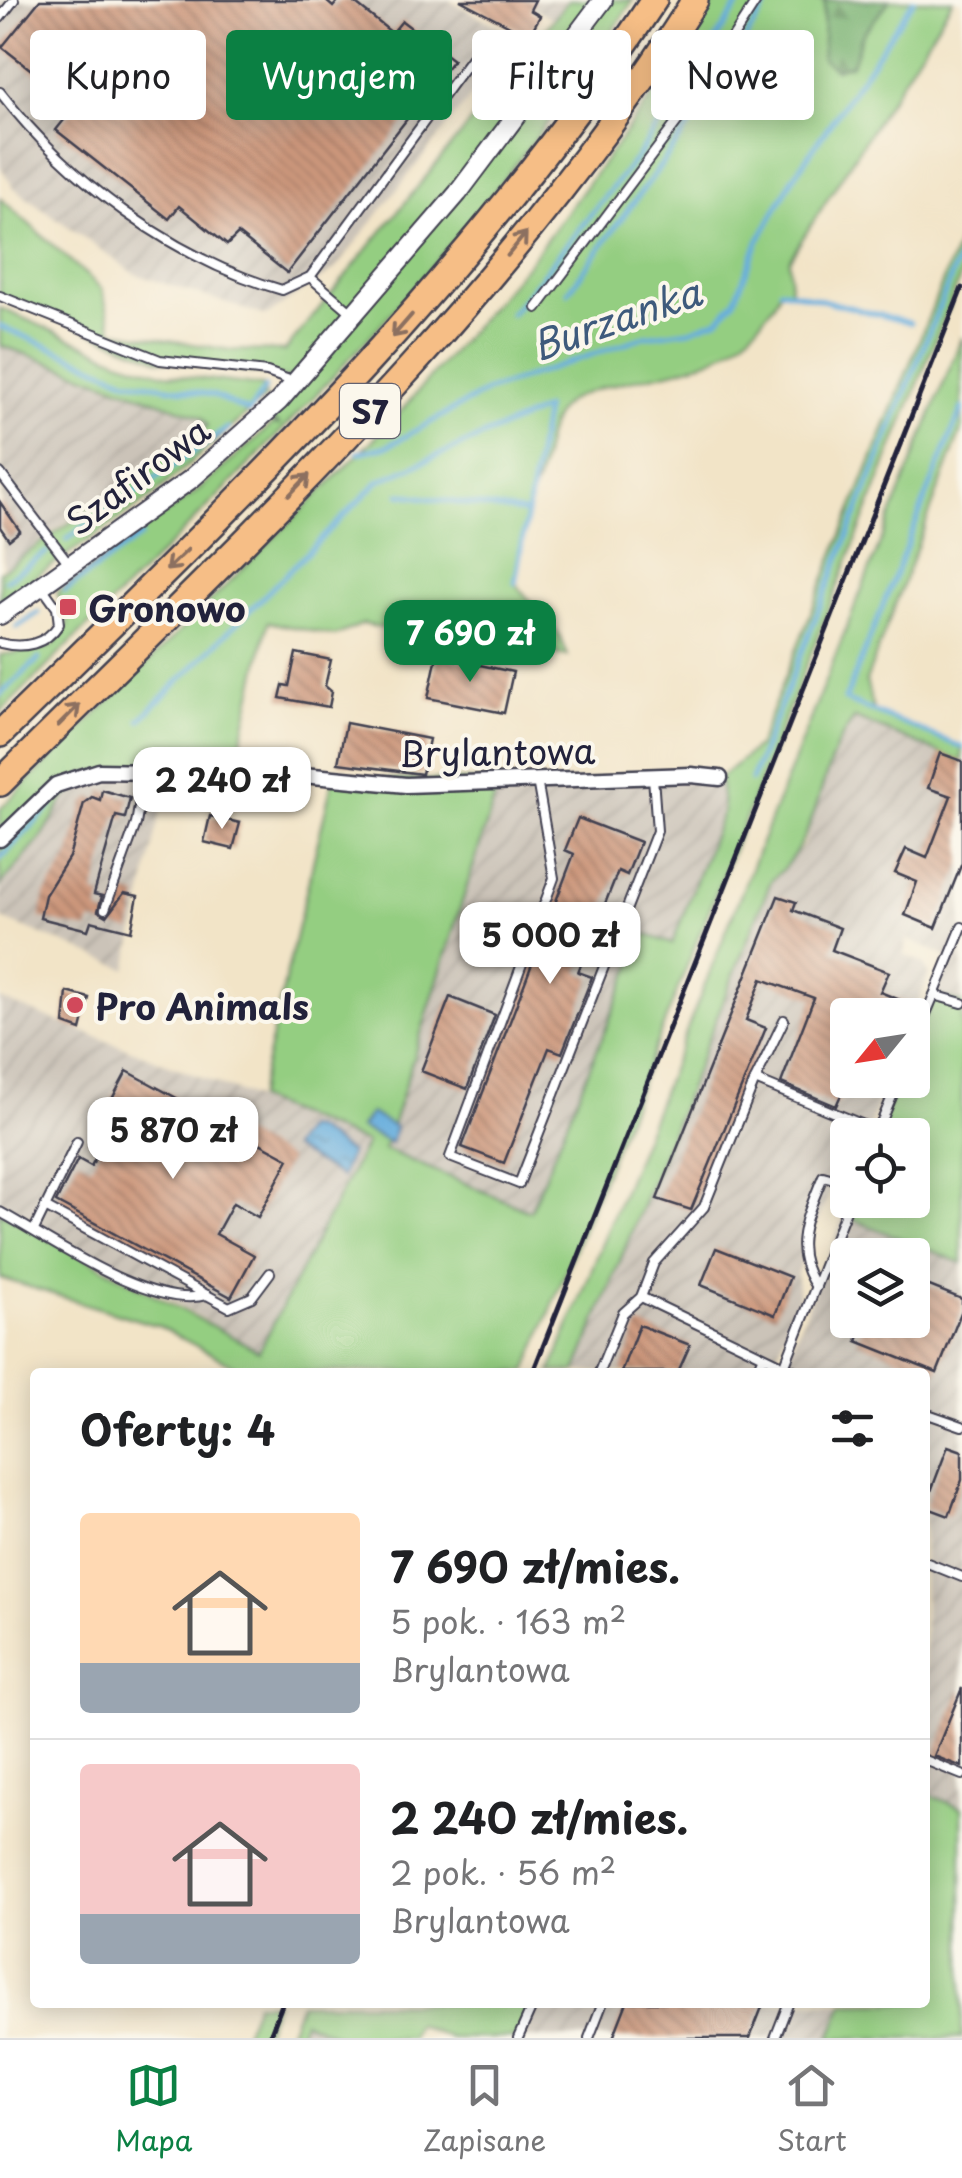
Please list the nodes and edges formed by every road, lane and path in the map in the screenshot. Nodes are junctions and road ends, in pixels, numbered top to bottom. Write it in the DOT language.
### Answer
graph roads {
  1 [pos="14,0"];
  2 [pos="603,0"];
  3 [pos="654,0"];
  4 [pos="695,0"];
  5 [pos="757,0"];
  6 [pos="0,18"];
  7 [pos="472,57"];
  8 [pos="0,92"];
  9 [pos="310,277"];
  10 [pos="0,296"];
  11 [pos="537,308"];
  12 [pos="355,315"];
  13 [pos="296,384"];
  14 [pos="0,473"];
  15 [pos="71,566"];
  16 [pos="42,587"];
  17 [pos="0,615"];
  18 [pos="0,644"];
  19 [pos="0,734"];
  20 [pos="145,772"];
  21 [pos="653,776"];
  22 [pos="720,778"];
  23 [pos="537,780"];
  24 [pos="0,783"];
  25 [pos="0,839"];
  26 [pos="105,909"];
  27 [pos="962,927"];
  28 [pos="934,995"];
  29 [pos="962,1003"];
  30 [pos="930,1004"];
  31 [pos="784,1020"];
  32 [pos="754,1080"];
  33 [pos="842,1118"];
  34 [pos="77,1142"];
  35 [pos="830,1178"];
  36 [pos="45,1207"];
  37 [pos="0,1212"];
  38 [pos="843,1218"];
  39 [pos="34,1230"];
  40 [pos="270,1273"];
  41 [pos="816,1287"];
  42 [pos="206,1295"];
  43 [pos="641,1297"];
  44 [pos="763,1358"];
  45 [pos="601,1368"];
  46 [pos="759,1368"];
  47 [pos="780,1368"];
  48 [pos="784,1368"];
  49 [pos="930,1415"];
  50 [pos="962,1426"];
  51 [pos="930,1564"];
  52 [pos="962,1577"];
  53 [pos="930,1762"];
  54 [pos="962,1775"];
  55 [pos="531,2008"];
  56 [pos="602,2008"];
  57 [pos="787,2008"];
  58 [pos="518,2038"];
  59 [pos="590,2038"];
  60 [pos="775,2038"];
  1 -- 6 [label="lane"];
  2 -- 12 [label="street, Szafirowa"];
  3 -- 19 [label="highway, S7, one-way"];
  24 -- 4 [label="highway, S7, one-way"];
  5 -- 11 [label="lane"];
  7 -- 9 [label="lane"];
  8 -- 9 [label="lane"];
  9 -- 12 [label="lane"];
  10 -- 13 [label="lane"];
  12 -- 13 [label="street, Szafirowa"];
  13 -- 15 [label="street, Szafirowa"];
  14 -- 15 [label="lane"];
  15 -- 16 [label="street, Szafirowa"];
  16 -- 17 [label="street, Szafirowa"];
  16 -- 18 [label="lane"];
  20 -- 23 [label="street, Brylantowa"];
  20 -- 25 [label="street, Brylantowa"];
  20 -- 26 [label="lane"];
  21 -- 22 [label="street, Brylantowa"];
  21 -- 23 [label="street, Brylantowa"];
  21 -- 23 [label="lane"];
  27 -- 28 [label="lane"];
  28 -- 29 [label="lane"];
  28 -- 30 [label="lane"];
  31 -- 32 [label="lane"];
  32 -- 33 [label="lane"];
  32 -- 43 [label="lane"];
  34 -- 36 [label="lane"];
  35 -- 41 [label="lane"];
  36 -- 39 [label="lane"];
  36 -- 42 [label="lane"];
  37 -- 39 [label="lane"];
  38 -- 41 [label="lane"];
  39 -- 42 [label="lane"];
  40 -- 42 [label="lane"];
  41 -- 48 [label="lane"];
  43 -- 44 [label="lane"];
  43 -- 45 [label="lane"];
  44 -- 46 [label="lane"];
  44 -- 47 [label="lane"];
  49 -- 50 [label="lane"];
  51 -- 52 [label="lane"];
  53 -- 54 [label="lane"];
  55 -- 58 [label="lane"];
  56 -- 59 [label="lane"];
  57 -- 60 [label="lane"];
}
